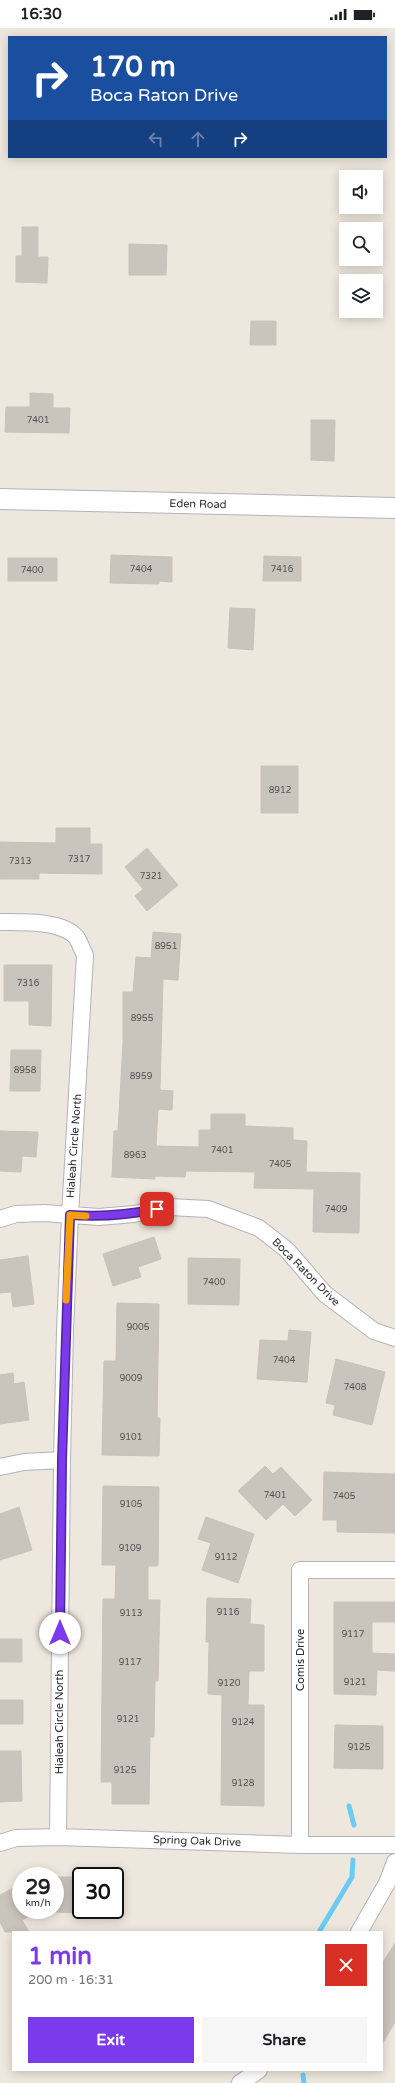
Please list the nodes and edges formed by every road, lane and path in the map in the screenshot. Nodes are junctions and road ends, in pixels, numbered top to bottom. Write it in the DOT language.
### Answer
graph roads {
  1 [pos="0,499"];
  2 [pos="395,508"];
  3 [pos="0,922"];
  4 [pos="70,1215"];
  5 [pos="0,1219"];
  6 [pos="395,1338"];
  7 [pos="62,1460"];
  8 [pos="0,1468"];
  9 [pos="395,1570"];
  10 [pos="58,1838"];
  11 [pos="0,1842"];
  12 [pos="300,1845"];
  13 [pos="395,1845"];
  14 [pos="395,1862"];
  15 [pos="360,1931"];
  16 [pos="258,2071"];
  17 [pos="240,2083"];
  1 -- 2 [label="street, Eden Road"];
  3 -- 4 [label="street, Hialeah Circle North"];
  4 -- 5 [label="street, Boca Raton Drive"];
  4 -- 6 [label="street, Boca Raton Drive"];
  4 -- 7 [label="street, Hialeah Circle North"];
  7 -- 8 [label="street"];
  7 -- 10 [label="street, Hialeah Circle North"];
  9 -- 12 [label="street, Comis Drive"];
  10 -- 11 [label="street, Spring Oak Drive"];
  10 -- 12 [label="street, Spring Oak Drive"];
  12 -- 13 [label="street, Spring Oak Drive"];
  14 -- 15 [label="street"];
  16 -- 17 [label="street"];
}
